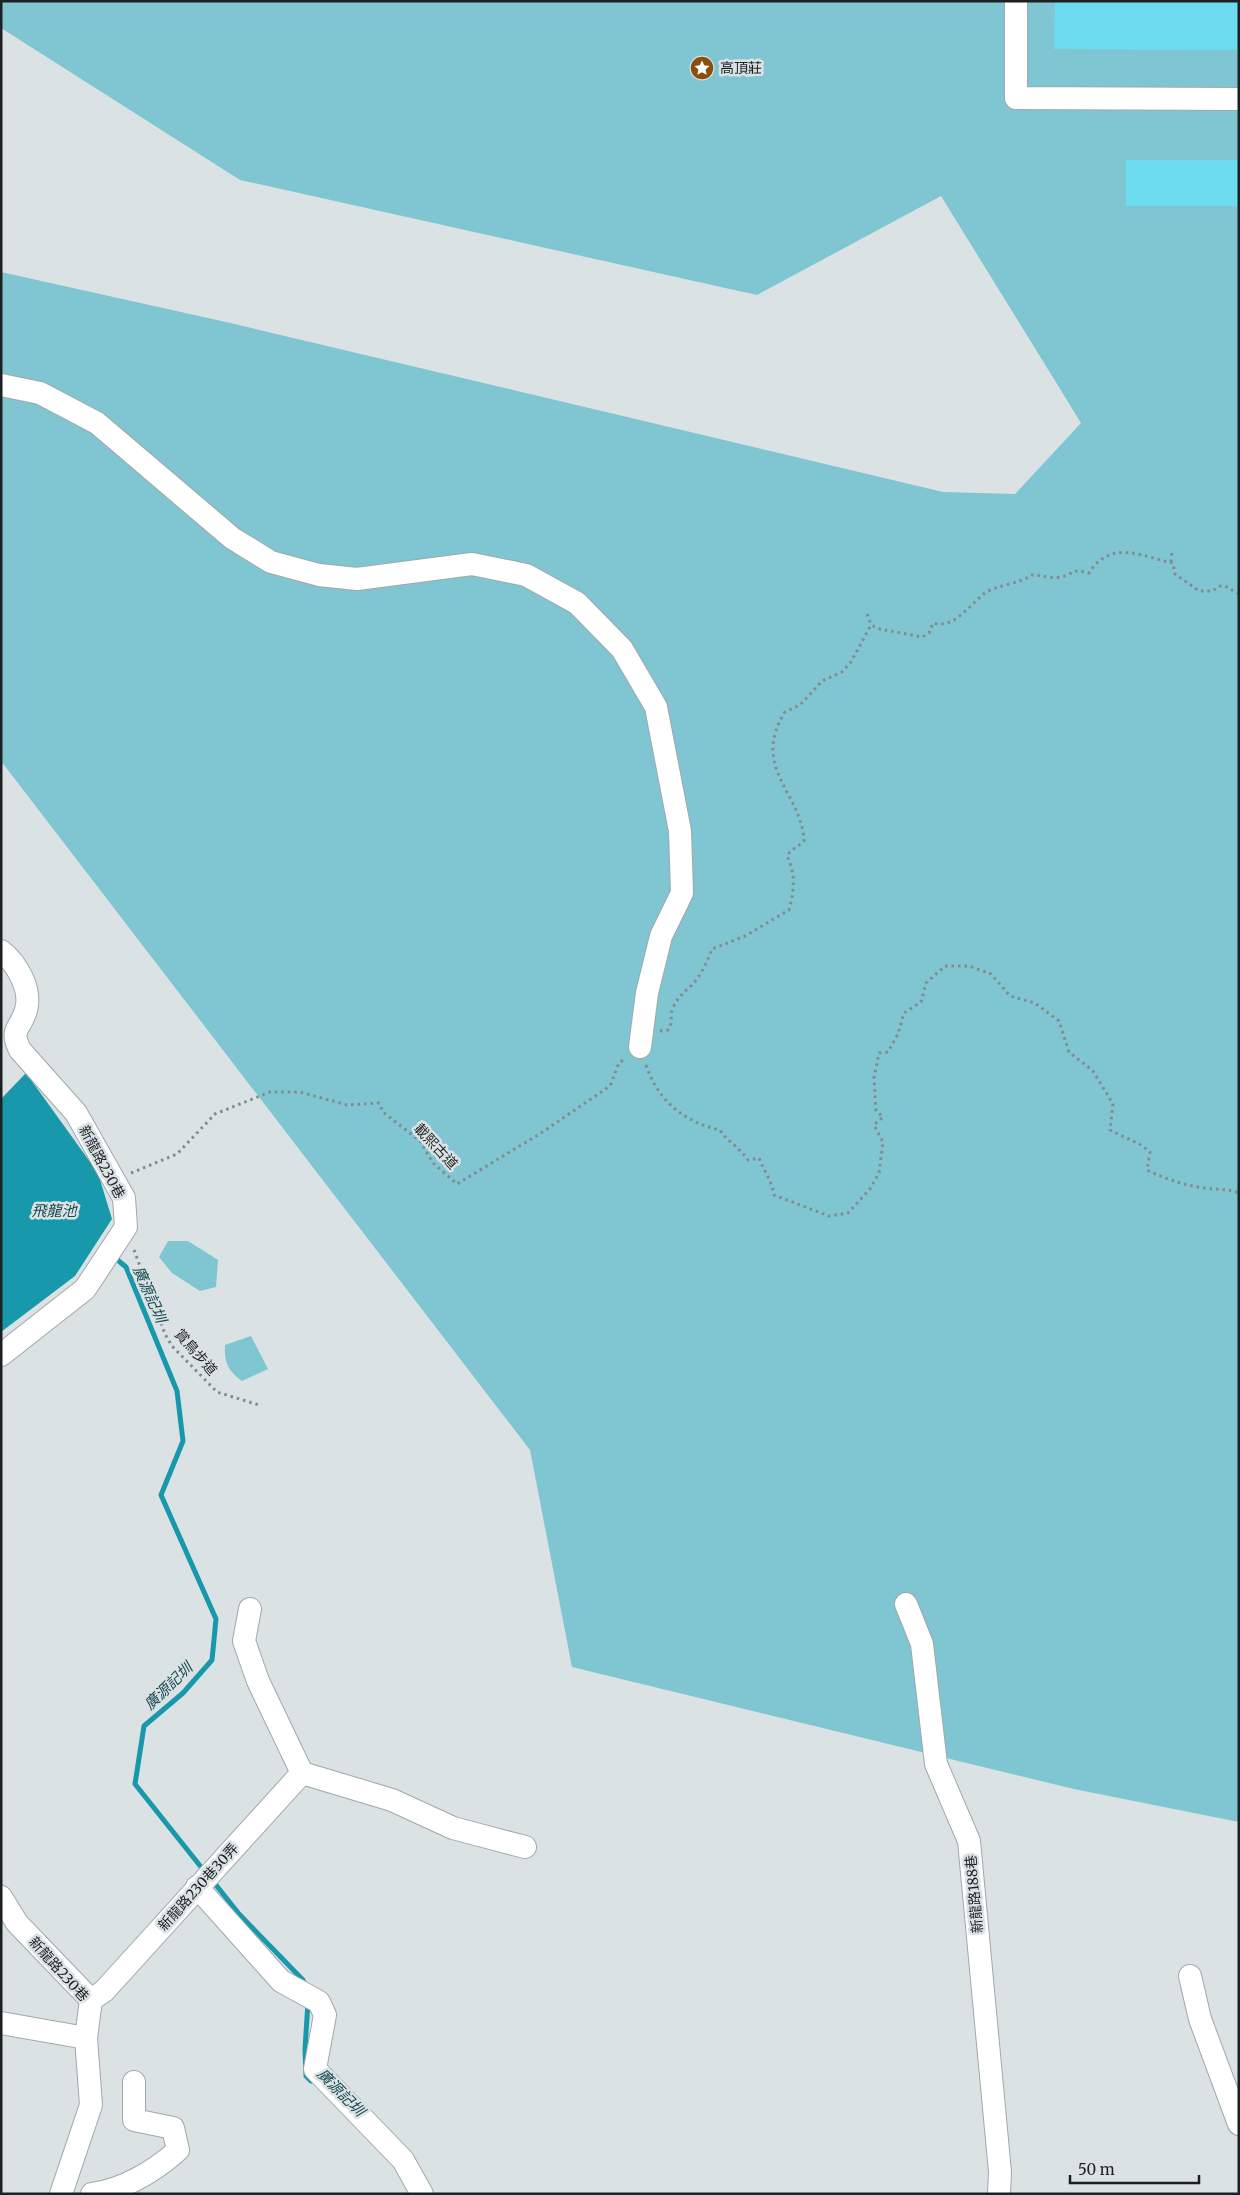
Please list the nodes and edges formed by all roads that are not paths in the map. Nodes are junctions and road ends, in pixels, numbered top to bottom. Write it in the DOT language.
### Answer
graph roads {
  1 [pos="1016,1"];
  2 [pos="1239,99"];
  3 [pos="1,385"];
  4 [pos="1,951"];
  5 [pos="640,1047"];
  6 [pos="1,1355"];
  7 [pos="906,1604"];
  8 [pos="250,1609"];
  9 [pos="302,1773"];
  10 [pos="525,1847"];
  11 [pos="200,1884"];
  12 [pos="1,1898"];
  13 [pos="1190,1976"];
  14 [pos="91,2000"];
  15 [pos="1,2023"];
  16 [pos="86,2038"];
  17 [pos="134,2082"];
  18 [pos="1239,2124"];
  19 [pos="61,2194"];
  20 [pos="92,2194"];
  21 [pos="422,2194"];
  22 [pos="999,2194"];
  1 -- 2 [label="lane"];
  3 -- 5 [label="lane"];
  4 -- 6 [label="lane, 新龍路230巷"];
  7 -- 22 [label="lane, 新龍路188巷"];
  8 -- 9 [label="lane"];
  9 -- 10 [label="lane"];
  9 -- 11 [label="lane, 新龍路230巷30弄"];
  11 -- 14 [label="lane, 新龍路230巷30弄"];
  11 -- 21 [label="lane"];
  12 -- 14 [label="lane, 新龍路230巷"];
  13 -- 18 [label="lane"];
  14 -- 16 [label="lane, 新龍路230巷"];
  15 -- 16 [label="lane"];
  16 -- 19 [label="lane, 新龍路230巷"];
  17 -- 20 [label="lane"];
}
